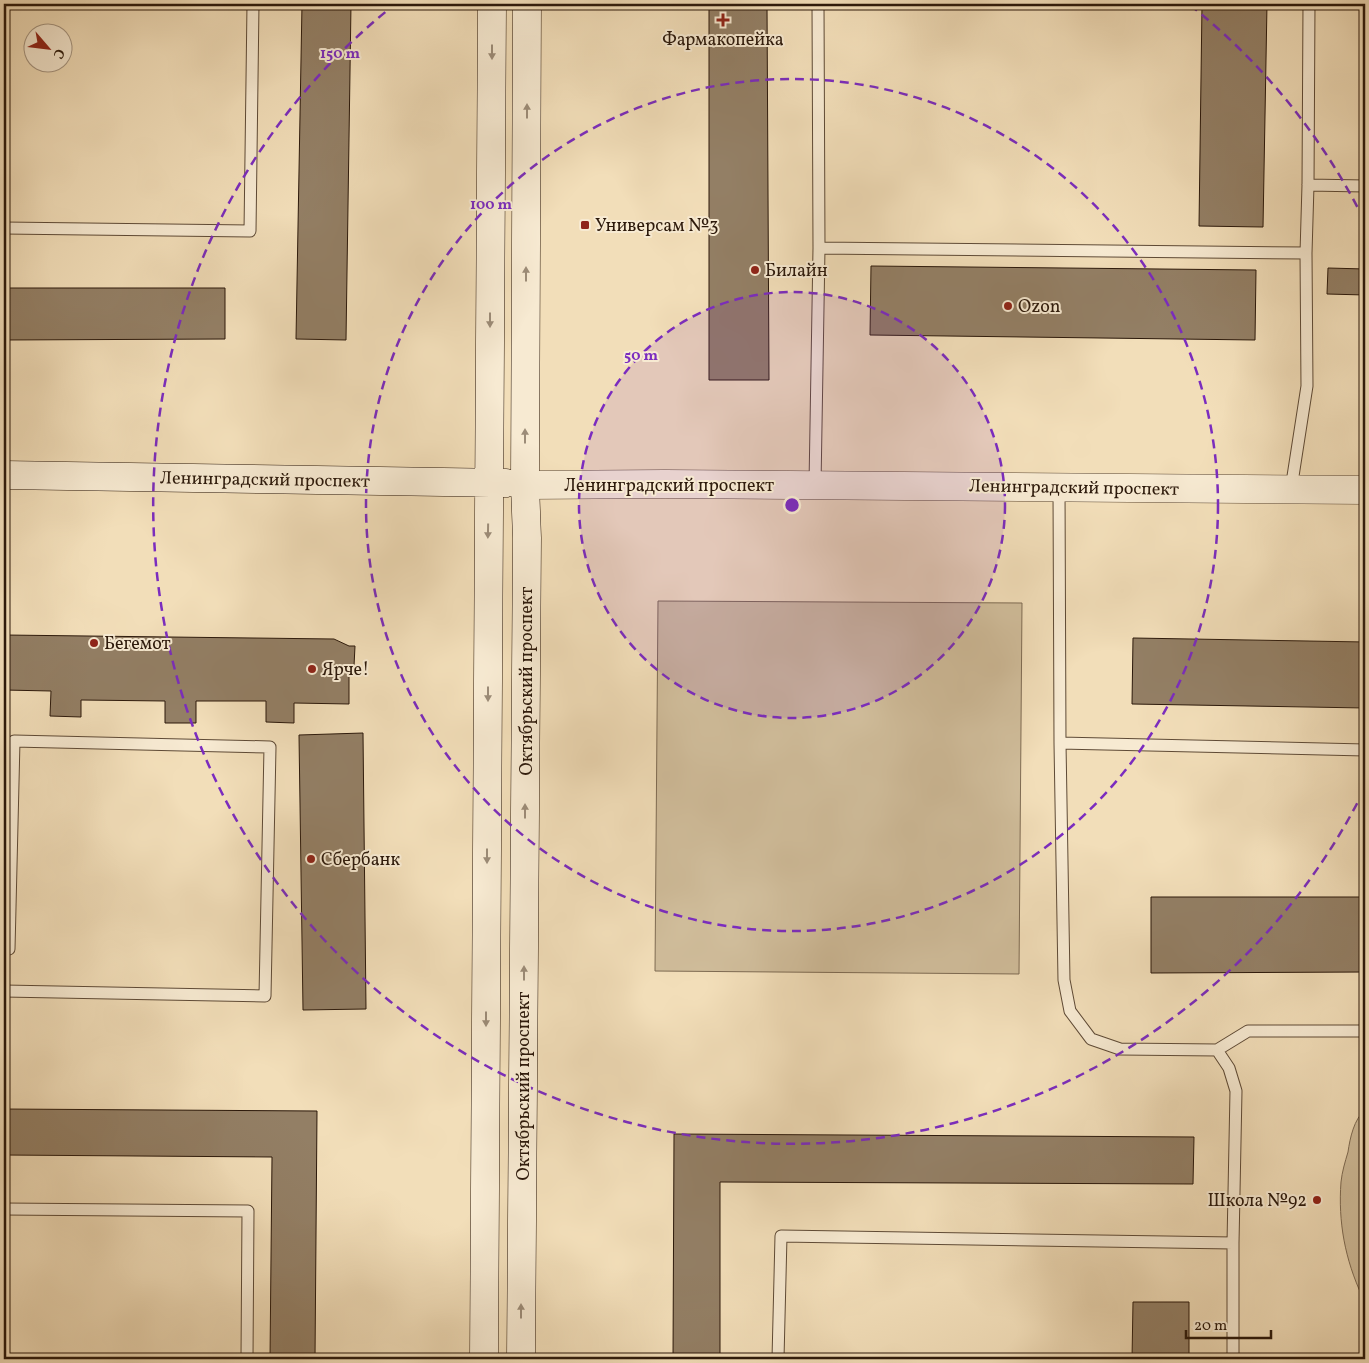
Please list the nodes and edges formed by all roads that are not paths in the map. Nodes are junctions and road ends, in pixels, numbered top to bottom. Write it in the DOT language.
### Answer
graph roads {
  1 [pos="254,4"];
  2 [pos="492,4"];
  3 [pos="527,4"];
  4 [pos="818,4"];
  5 [pos="1309,4"];
  6 [pos="1308,185"];
  7 [pos="1365,186"];
  8 [pos="4,228"];
  9 [pos="819,248"];
  10 [pos="1306,253"];
  11 [pos="4,475"];
  12 [pos="489,482"];
  13 [pos="525,485"];
  14 [pos="815,485"];
  15 [pos="1059,487"];
  16 [pos="1291,489"];
  17 [pos="1365,490"];
  18 [pos="1060,743"];
  19 [pos="1365,750"];
  20 [pos="9,949"];
  21 [pos="4,991"];
  22 [pos="1365,1031"];
  23 [pos="1217,1050"];
  24 [pos="4,1209"];
  25 [pos="1233,1243"];
  26 [pos="247,1359"];
  27 [pos="484,1359"];
  28 [pos="520,1359"];
  29 [pos="778,1359"];
  30 [pos="1233,1359"];
  1 -- 8 [label="lane"];
  2 -- 12 [label="main road, one-way"];
  13 -- 3 [label="main road, Октябрьский проспект, one-way"];
  4 -- 9 [label="lane"];
  5 -- 6 [label="lane"];
  6 -- 7 [label="lane"];
  6 -- 10 [label="lane"];
  9 -- 10 [label="lane"];
  9 -- 14 [label="lane"];
  10 -- 16 [label="lane"];
  11 -- 12 [label="main road, Ленинградский проспект"];
  12 -- 13 [label="main road, Ленинградский проспект"];
  12 -- 27 [label="main road, one-way"];
  13 -- 14 [label="main road, Ленинградский проспект"];
  28 -- 13 [label="main road, Октябрьский проспект, one-way"];
  14 -- 15 [label="main road, Ленинградский проспект"];
  15 -- 16 [label="main road, Ленинградский проспект"];
  15 -- 18 [label="lane"];
  16 -- 17 [label="main road, Ленинградский проспект"];
  18 -- 19 [label="lane"];
  18 -- 23 [label="lane"];
  20 -- 21 [label="lane"];
  22 -- 23 [label="lane"];
  23 -- 25 [label="lane"];
  24 -- 26 [label="lane"];
  25 -- 29 [label="lane"];
  25 -- 30 [label="lane"];
}
